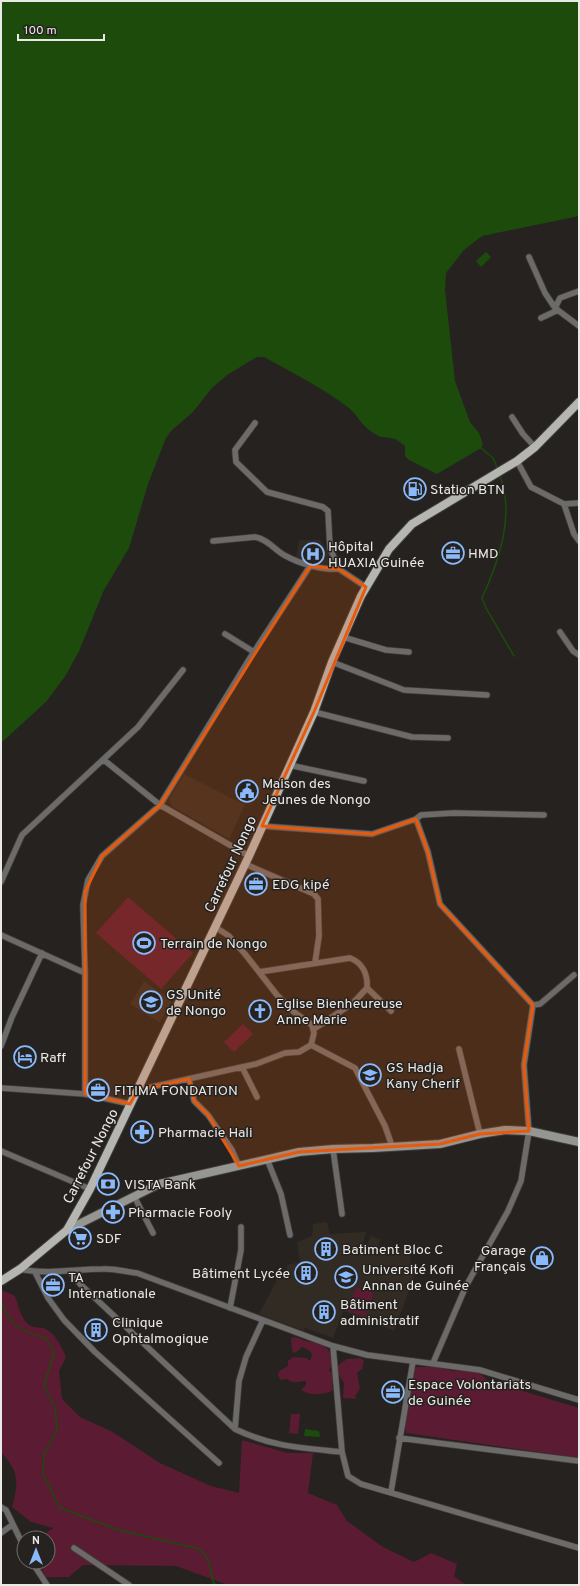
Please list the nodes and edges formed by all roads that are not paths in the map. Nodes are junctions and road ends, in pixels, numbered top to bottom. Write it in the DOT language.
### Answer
graph roads {
  1 [pos="529,257"];
  2 [pos="579,291"];
  3 [pos="557,309"];
  4 [pos="541,318"];
  5 [pos="579,326"];
  6 [pos="579,402"];
  7 [pos="512,417"];
  8 [pos="256,423"];
  9 [pos="535,446"];
  10 [pos="517,461"];
  11 [pos="579,503"];
  12 [pos="564,504"];
  13 [pos="213,541"];
  14 [pos="579,541"];
  15 [pos="310,566"];
  16 [pos="339,569"];
  17 [pos="366,587"];
  18 [pos="560,632"];
  19 [pos="225,634"];
  20 [pos="343,637"];
  21 [pos="254,652"];
  22 [pos="409,652"];
  23 [pos="579,655"];
  24 [pos="332,662"];
  25 [pos="183,670"];
  26 [pos="487,694"];
  27 [pos="314,712"];
  28 [pos="448,738"];
  29 [pos="104,760"];
  30 [pos="289,765"];
  31 [pos="364,781"];
  32 [pos="160,805"];
  33 [pos="544,816"];
  34 [pos="416,819"];
  35 [pos="262,826"];
  36 [pos="249,856"];
  37 [pos="245,864"];
  38 [pos="1,882"];
  39 [pos="215,928"];
  40 [pos="1,935"];
  41 [pos="42,953"];
  42 [pos="315,963"];
  43 [pos="259,972"];
  44 [pos="85,973"];
  45 [pos="574,976"];
  46 [pos="367,988"];
  47 [pos="533,1005"];
  48 [pos="391,1011"];
  49 [pos="314,1029"];
  50 [pos="311,1045"];
  51 [pos="1,1046"];
  52 [pos="459,1049"];
  53 [pos="242,1067"];
  54 [pos="189,1079"];
  55 [pos="1,1088"];
  56 [pos="138,1090"];
  57 [pos="85,1094"];
  58 [pos="257,1097"];
  59 [pos="130,1104"];
  60 [pos="529,1131"];
  61 [pos="480,1134"];
  62 [pos="579,1142"];
  63 [pos="392,1146"];
  64 [pos="333,1149"];
  65 [pos="1,1151"];
  66 [pos="267,1159"];
  67 [pos="239,1166"];
  68 [pos="90,1189"];
  69 [pos="134,1196"];
  70 [pos="342,1214"];
  71 [pos="240,1227"];
  72 [pos="67,1230"];
  73 [pos="153,1233"];
  74 [pos="290,1235"];
  75 [pos="20,1269"];
  76 [pos="34,1272"];
  77 [pos="70,1272"];
  78 [pos="2,1280"];
  79 [pos="230,1308"];
  80 [pos="263,1320"];
  81 [pos="333,1346"];
  82 [pos="413,1361"];
  83 [pos="433,1363"];
  84 [pos="579,1400"];
  85 [pos="235,1429"];
  86 [pos="399,1438"];
  87 [pos="342,1452"];
  88 [pos="579,1461"];
  89 [pos="219,1463"];
  90 [pos="391,1492"];
  91 [pos="1,1507"];
  92 [pos="12,1525"];
  93 [pos="1,1532"];
  94 [pos="16,1532"];
  95 [pos="74,1548"];
  96 [pos="579,1548"];
  97 [pos="37,1570"];
  98 [pos="47,1585"];
  99 [pos="129,1585"];
  1 -- 3 [label="street"];
  2 -- 3 [label="street"];
  3 -- 4 [label="street"];
  3 -- 5 [label="street"];
  6 -- 9 [label="main road, Carrefour Nongo"];
  7 -- 9 [label="street"];
  8 -- 16 [label="street"];
  9 -- 10 [label="main road, Carrefour Nongo"];
  10 -- 12 [label="street"];
  10 -- 17 [label="main road, Carrefour Nongo"];
  11 -- 12 [label="street"];
  12 -- 14 [label="street"];
  13 -- 15 [label="street"];
  15 -- 16 [label="street"];
  15 -- 21 [label="street"];
  16 -- 17 [label="street"];
  17 -- 20 [label="main road, Carrefour Nongo"];
  18 -- 23 [label="street"];
  19 -- 21 [label="street"];
  20 -- 22 [label="street"];
  20 -- 24 [label="main road, Carrefour Nongo"];
  21 -- 32 [label="street"];
  24 -- 26 [label="street"];
  24 -- 27 [label="main road, Carrefour Nongo"];
  25 -- 29 [label="street"];
  27 -- 28 [label="street"];
  27 -- 30 [label="main road, Carrefour Nongo"];
  29 -- 32 [label="street"];
  29 -- 38 [label="street"];
  30 -- 31 [label="street"];
  30 -- 35 [label="main road, Carrefour Nongo"];
  32 -- 36 [label="street"];
  32 -- 44 [label="street"];
  33 -- 34 [label="street"];
  34 -- 35 [label="street"];
  34 -- 47 [label="street"];
  35 -- 36 [label="main road, Carrefour Nongo"];
  36 -- 37 [label="main road, Carrefour Nongo"];
  37 -- 39 [label="main road, Carrefour Nongo"];
  37 -- 42 [label="street"];
  39 -- 43 [label="street"];
  39 -- 56 [label="main road, Carrefour Nongo"];
  40 -- 41 [label="street"];
  41 -- 44 [label="street"];
  41 -- 51 [label="street"];
  42 -- 43 [label="street"];
  42 -- 46 [label="street"];
  43 -- 49 [label="street"];
  44 -- 57 [label="street"];
  45 -- 47 [label="street"];
  46 -- 48 [label="street"];
  46 -- 49 [label="street"];
  47 -- 60 [label="street"];
  49 -- 50 [label="street"];
  50 -- 53 [label="street"];
  50 -- 63 [label="street"];
  52 -- 61 [label="street"];
  53 -- 54 [label="street"];
  53 -- 58 [label="street"];
  54 -- 56 [label="street"];
  54 -- 67 [label="street"];
  55 -- 57 [label="street"];
  56 -- 59 [label="main road, Carrefour Nongo"];
  57 -- 59 [label="street"];
  59 -- 68 [label="main road, Carrefour Nongo"];
  60 -- 61 [label="street"];
  60 -- 62 [label="street"];
  60 -- 83 [label="street"];
  61 -- 63 [label="street"];
  63 -- 64 [label="street"];
  64 -- 66 [label="street"];
  64 -- 70 [label="street"];
  65 -- 68 [label="street"];
  66 -- 67 [label="street"];
  66 -- 74 [label="street"];
  67 -- 69 [label="street"];
  68 -- 72 [label="main road, Carrefour Nongo"];
  69 -- 72 [label="street"];
  69 -- 73 [label="street"];
  71 -- 79 [label="street"];
  72 -- 75 [label="main road, Carrefour Nongo"];
  75 -- 76 [label="street"];
  75 -- 78 [label="main road, Carrefour Nongo"];
  76 -- 77 [label="street"];
  76 -- 89 [label="street"];
  77 -- 79 [label="street"];
  77 -- 85 [label="street"];
  79 -- 80 [label="street"];
  80 -- 81 [label="street"];
  80 -- 85 [label="street"];
  81 -- 82 [label="street"];
  81 -- 87 [label="street"];
  82 -- 83 [label="street"];
  82 -- 86 [label="street"];
  83 -- 84 [label="street"];
  85 -- 87 [label="street"];
  86 -- 88 [label="street"];
  86 -- 90 [label="street"];
  87 -- 90 [label="street"];
  90 -- 96 [label="street"];
  91 -- 92 [label="street"];
  92 -- 93 [label="street"];
  92 -- 94 [label="street"];
  95 -- 99 [label="street"];
  97 -- 98 [label="street"];
}
